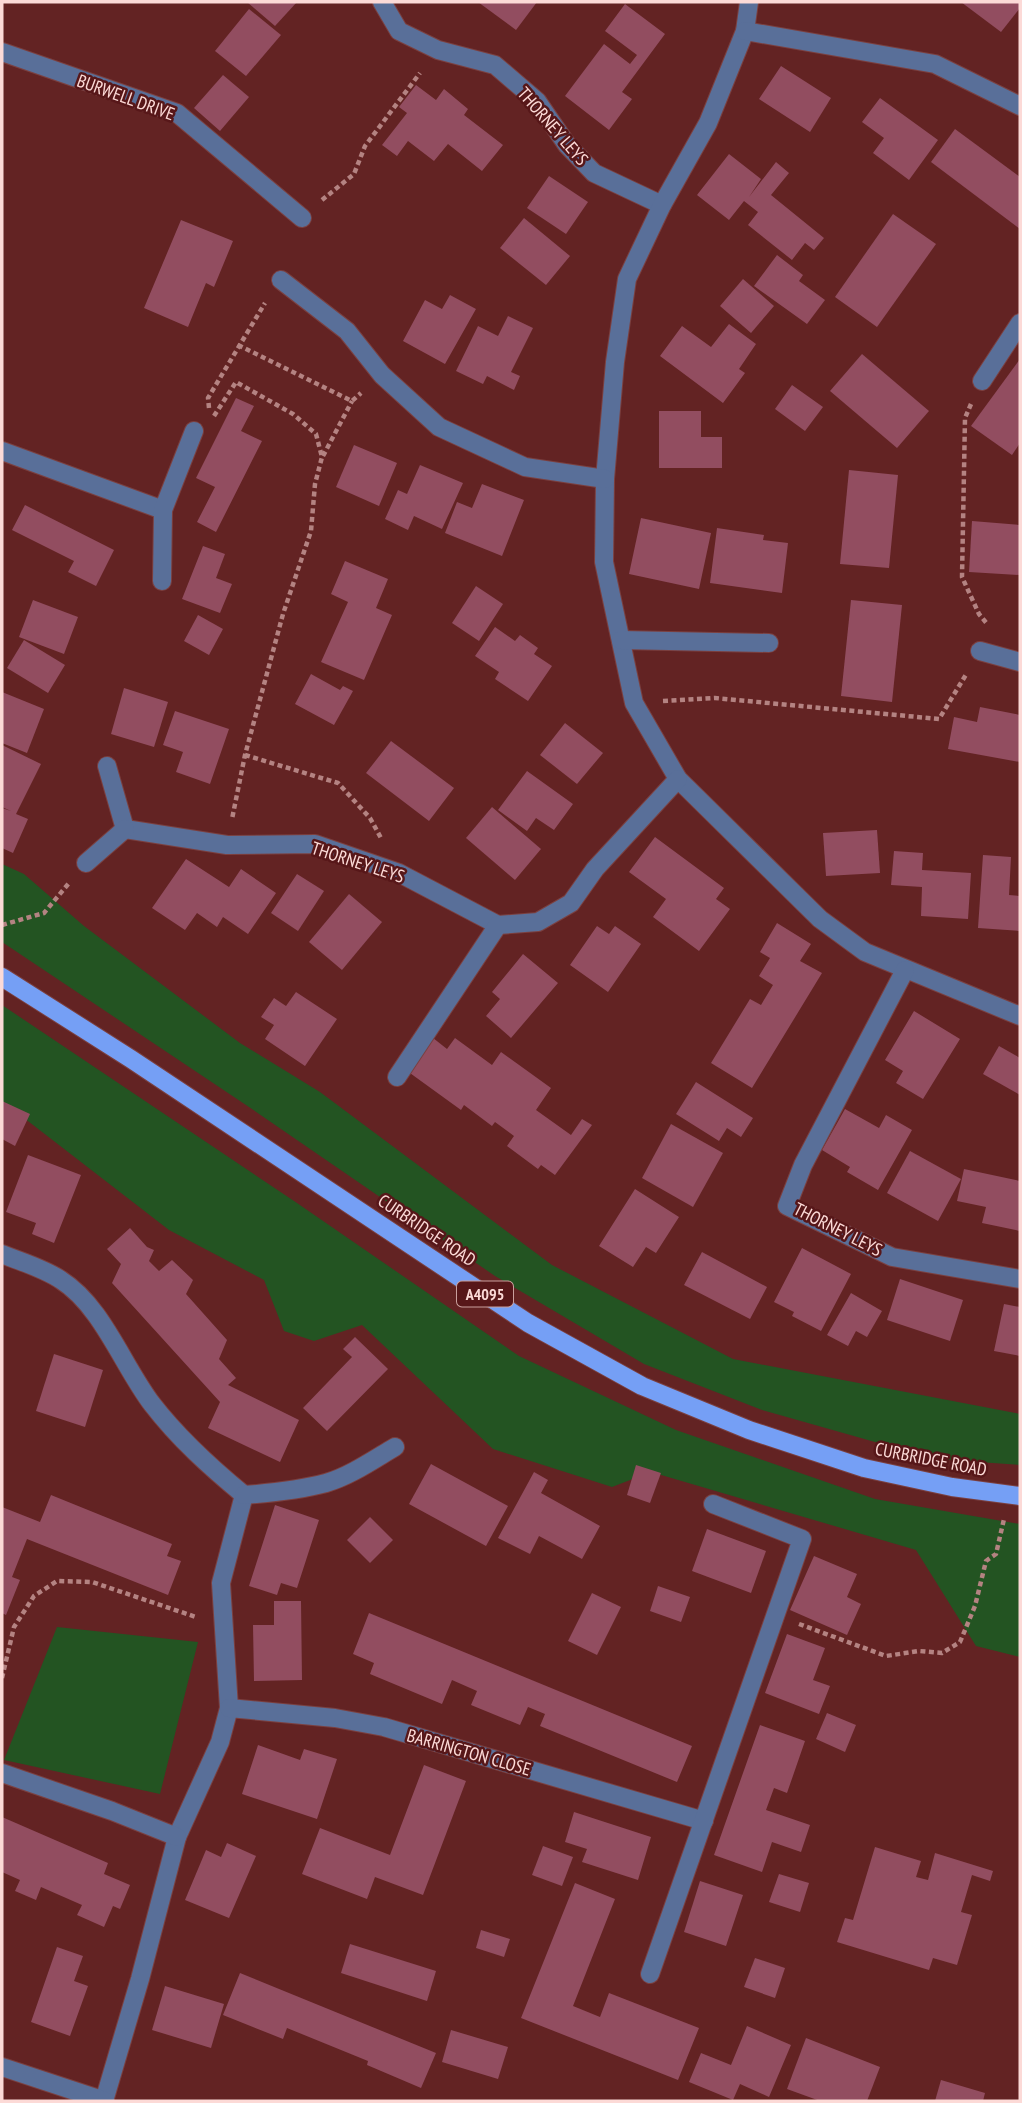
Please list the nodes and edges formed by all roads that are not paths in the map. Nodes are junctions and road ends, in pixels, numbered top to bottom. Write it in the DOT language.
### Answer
graph roads {
  1 [pos="382,2"];
  2 [pos="749,2"];
  3 [pos="745,31"];
  4 [pos="2,52"];
  5 [pos="1018,101"];
  6 [pos="662,205"];
  7 [pos="302,218"];
  8 [pos="281,280"];
  9 [pos="1020,323"];
  10 [pos="982,381"];
  11 [pos="194,431"];
  12 [pos="2,451"];
  13 [pos="605,479"];
  14 [pos="163,510"];
  15 [pos="162,582"];
  16 [pos="621,640"];
  17 [pos="769,643"];
  18 [pos="980,651"];
  19 [pos="1017,661"];
  20 [pos="107,766"];
  21 [pos="678,779"];
  22 [pos="125,829"];
  23 [pos="86,863"];
  24 [pos="498,925"];
  25 [pos="905,970"];
  26 [pos="2,977"];
  27 [pos="1020,1016"];
  28 [pos="397,1077"];
  29 [pos="2,1254"];
  30 [pos="1020,1279"];
  31 [pos="395,1447"];
  32 [pos="244,1495"];
  33 [pos="1015,1496"];
  34 [pos="713,1504"];
  35 [pos="229,1708"];
  36 [pos="2,1773"];
  37 [pos="704,1821"];
  38 [pos="177,1837"];
  39 [pos="650,1974"];
  40 [pos="2,2067"];
  41 [pos="105,2101"];
  1 -- 6 [label="street, THORNEY LEYS"];
  2 -- 3 [label="street"];
  3 -- 5 [label="street"];
  3 -- 6 [label="street"];
  4 -- 7 [label="street, BURWELL DRIVE"];
  6 -- 13 [label="street"];
  8 -- 13 [label="street"];
  9 -- 10 [label="street"];
  11 -- 14 [label="street"];
  12 -- 14 [label="street"];
  13 -- 16 [label="street"];
  14 -- 15 [label="street"];
  16 -- 17 [label="street"];
  16 -- 21 [label="street"];
  18 -- 19 [label="street"];
  20 -- 22 [label="street"];
  21 -- 24 [label="street"];
  21 -- 25 [label="street"];
  22 -- 23 [label="street"];
  22 -- 24 [label="street, THORNEY LEYS"];
  24 -- 28 [label="street"];
  25 -- 27 [label="street"];
  25 -- 30 [label="street, THORNEY LEYS"];
  26 -- 33 [label="main road, CURBRIDGE ROAD / A4095"];
  29 -- 32 [label="street"];
  31 -- 32 [label="street"];
  32 -- 35 [label="street"];
  34 -- 37 [label="street"];
  35 -- 37 [label="street, BARRINGTON CLOSE"];
  35 -- 38 [label="street"];
  36 -- 38 [label="street"];
  37 -- 39 [label="street"];
  38 -- 41 [label="street"];
  40 -- 41 [label="street"];
}
